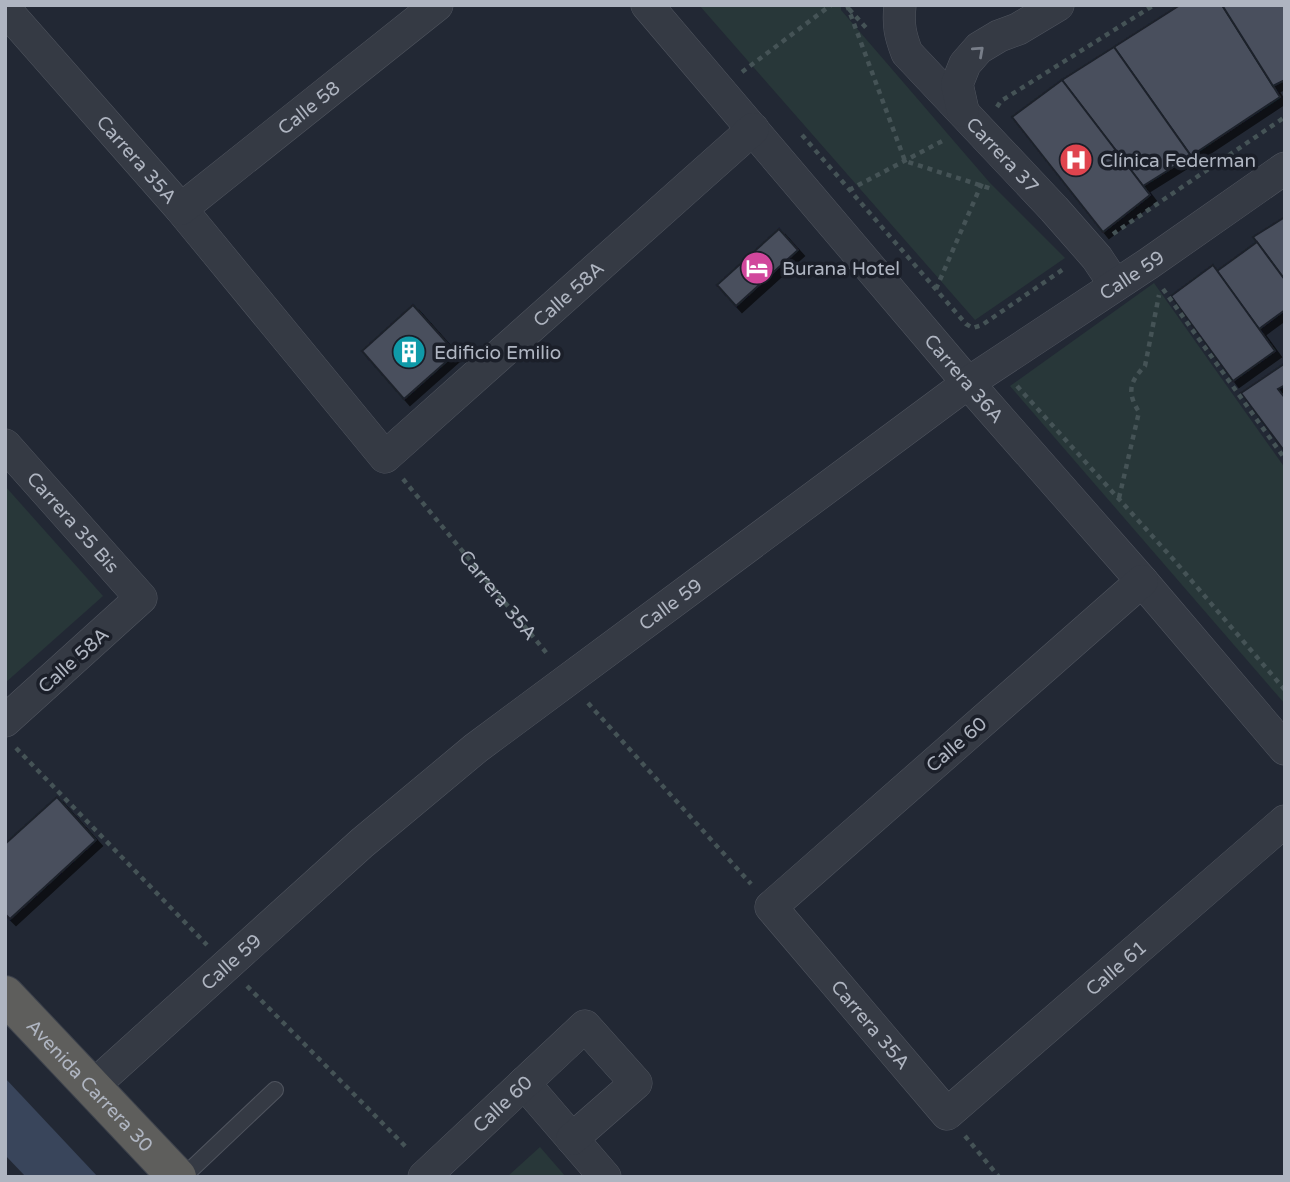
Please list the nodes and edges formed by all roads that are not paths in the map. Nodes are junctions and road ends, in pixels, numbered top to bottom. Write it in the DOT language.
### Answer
graph roads {
  1 [pos="437,5"];
  2 [pos="647,5"];
  3 [pos="1058,5"];
  4 [pos="5,9"];
  5 [pos="892,22"];
  6 [pos="978,113"];
  7 [pos="752,130"];
  8 [pos="1285,169"];
  9 [pos="181,209"];
  10 [pos="1115,285"];
  11 [pos="968,383"];
  12 [pos="5,445"];
  13 [pos="385,457"];
  14 [pos="1142,581"];
  15 [pos="141,598"];
  16 [pos="10,734"];
  17 [pos="1285,748"];
  18 [pos="1285,821"];
  19 [pos="771,907"];
  20 [pos="5,995"];
  21 [pos="524,1083"];
  22 [pos="92,1087"];
  23 [pos="275,1090"];
  24 [pos="947,1114"];
  25 [pos="572,1139"];
  26 [pos="427,1174"];
  27 [pos="177,1177"];
  28 [pos="183,1177"];
  29 [pos="605,1177"];
  1 -- 9 [label="street, Calle 58"];
  2 -- 7 [label="street, Carrera 36A"];
  6 -- 3 [label="street, one-way"];
  4 -- 9 [label="street, Carrera 35A"];
  5 -- 6 [label="street, Carrera 37"];
  6 -- 10 [label="street, Carrera 37"];
  7 -- 11 [label="street, Carrera 36A"];
  7 -- 13 [label="street, Calle 58A"];
  8 -- 10 [label="street, Calle 59"];
  9 -- 13 [label="street, Carrera 35A"];
  10 -- 11 [label="street, Calle 59"];
  11 -- 14 [label="street, Carrera 36A"];
  11 -- 22 [label="street, Calle 59"];
  12 -- 15 [label="street, Carrera 35 Bis"];
  14 -- 17 [label="street, Carrera 36A"];
  14 -- 19 [label="street, Calle 60"];
  15 -- 16 [label="street, Calle 58A"];
  18 -- 24 [label="street, Calle 61"];
  19 -- 24 [label="street, Carrera 35A"];
  20 -- 22 [label="highway, Avenida Carrera 30"];
  21 -- 25 [label="street"];
  21 -- 25 [label="street, Calle 60"];
  21 -- 26 [label="street, Calle 60"];
  22 -- 27 [label="highway, Avenida Carrera 30"];
  23 -- 28 [label="lane"];
  25 -- 29 [label="street"];
}
